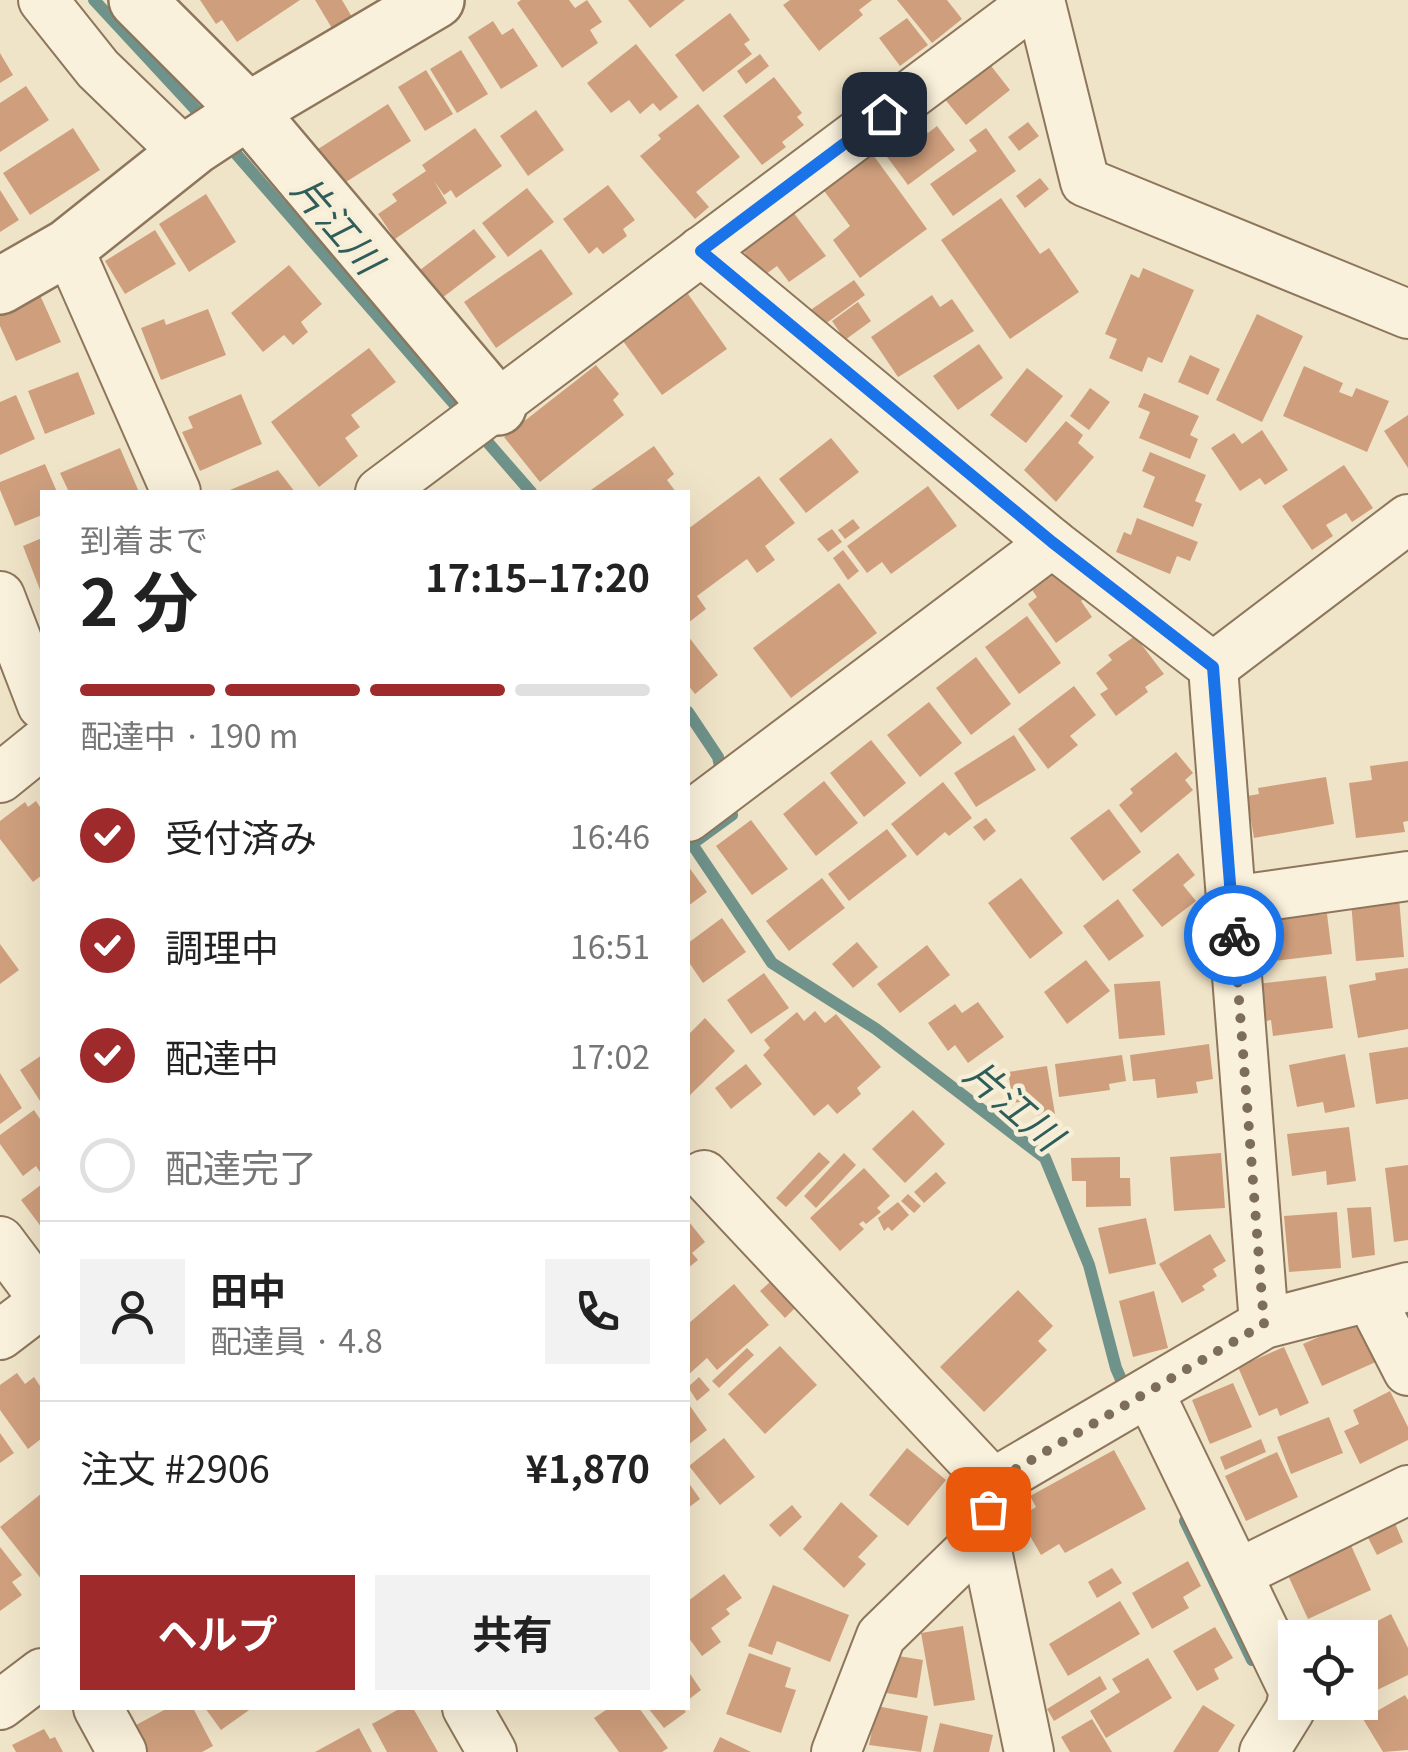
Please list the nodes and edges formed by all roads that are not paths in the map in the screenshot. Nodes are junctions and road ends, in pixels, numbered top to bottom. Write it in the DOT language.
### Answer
graph roads {
  1 [pos="43,0"];
  2 [pos="137,0"];
  3 [pos="436,0"];
  4 [pos="1038,0"];
  5 [pos="248,111"];
  6 [pos="191,150"];
  7 [pos="68,247"];
  8 [pos="701,251"];
  9 [pos="0,286"];
  10 [pos="1408,314"];
  11 [pos="498,407"];
  12 [pos="175,490"];
  13 [pos="383,490"];
  14 [pos="1408,519"];
  15 [pos="1052,542"];
  16 [pos="0,596"];
  17 [pos="1213,667"];
  18 [pos="40,700"];
  19 [pos="40,746"];
  20 [pos="0,778"];
  21 [pos="698,809"];
  22 [pos="1408,876"];
  23 [pos="1232,901"];
  24 [pos="693,1173"];
  25 [pos="0,1241"];
  26 [pos="1389,1292"];
  27 [pos="40,1297"];
  28 [pos="40,1302"];
  29 [pos="1264,1324"];
  30 [pos="0,1335"];
  31 [pos="1408,1372"];
  32 [pos="1148,1392"];
  33 [pos="992,1483"];
  34 [pos="1408,1490"];
  35 [pos="984,1536"];
  36 [pos="1237,1574"];
  37 [pos="40,1675"];
  38 [pos="0,1705"];
  39 [pos="99,1710"];
  40 [pos="468,1710"];
  41 [pos="1274,1735"];
  42 [pos="122,1752"];
  43 [pos="492,1752"];
  44 [pos="836,1752"];
  45 [pos="1029,1752"];
  1 -- 6 [label="street"];
  2 -- 5 [label="street"];
  3 -- 5 [label="street"];
  4 -- 8 [label="street"];
  4 -- 10 [label="street"];
  5 -- 6 [label="street"];
  5 -- 11 [label="street"];
  6 -- 7 [label="street"];
  7 -- 9 [label="street"];
  7 -- 12 [label="street"];
  8 -- 11 [label="street"];
  8 -- 15 [label="street"];
  11 -- 13 [label="street"];
  14 -- 17 [label="street"];
  15 -- 17 [label="street"];
  15 -- 21 [label="street"];
  16 -- 18 [label="street"];
  17 -- 23 [label="street"];
  19 -- 20 [label="street"];
  22 -- 23 [label="street"];
  23 -- 29 [label="street"];
  24 -- 33 [label="street"];
  25 -- 27 [label="street"];
  26 -- 29 [label="street"];
  26 -- 31 [label="street"];
  28 -- 30 [label="street"];
  29 -- 32 [label="street"];
  32 -- 33 [label="street"];
  32 -- 36 [label="street"];
  33 -- 35 [label="street"];
  34 -- 36 [label="street"];
  35 -- 44 [label="street"];
  35 -- 45 [label="street"];
  36 -- 41 [label="street"];
  37 -- 38 [label="street"];
  39 -- 42 [label="street"];
  40 -- 43 [label="street"];
}
